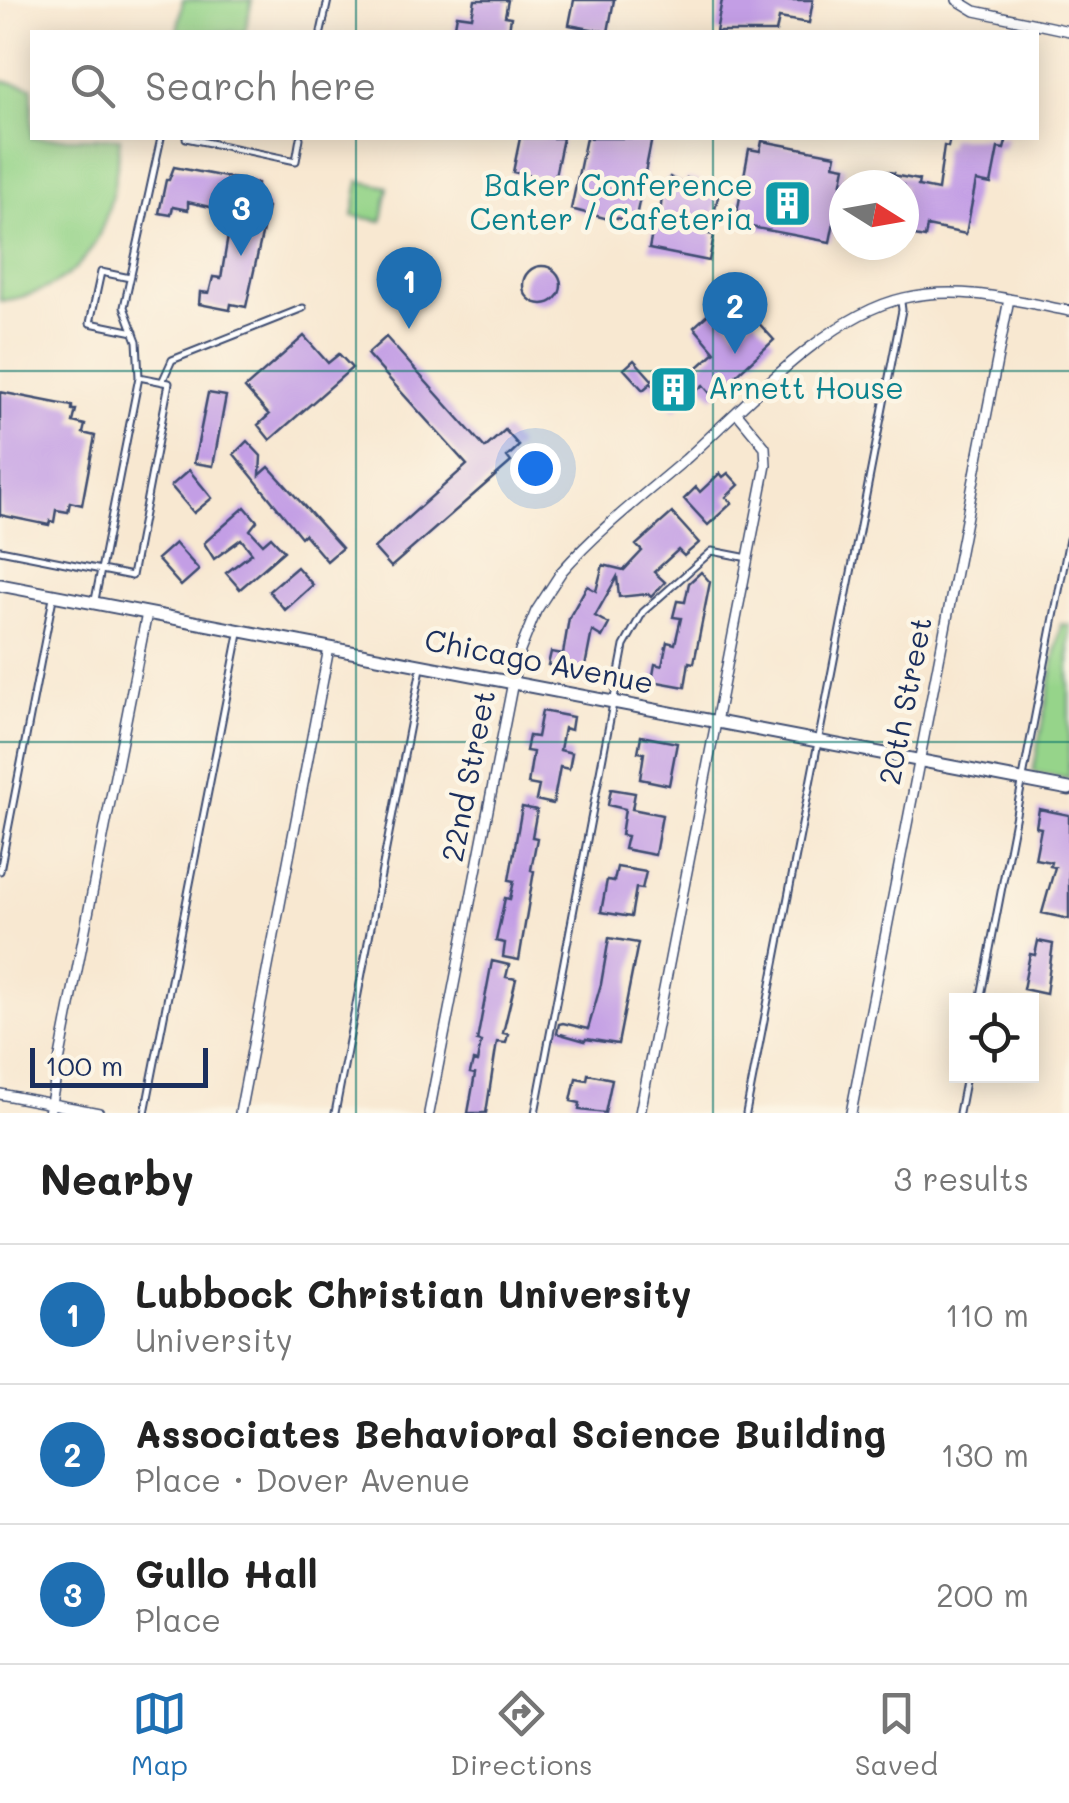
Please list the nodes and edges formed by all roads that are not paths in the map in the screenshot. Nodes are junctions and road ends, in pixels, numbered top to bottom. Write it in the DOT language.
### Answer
graph roads {
  1 [pos="328,0"];
  2 [pos="957,0"];
  3 [pos="321,30"];
  4 [pos="1069,31"];
  5 [pos="161,140"];
  6 [pos="196,140"];
  7 [pos="300,140"];
  8 [pos="130,278"];
  9 [pos="900,298"];
  10 [pos="1009,299"];
  11 [pos="303,308"];
  12 [pos="1069,310"];
  13 [pos="134,332"];
  14 [pos="139,377"];
  15 [pos="162,382"];
  16 [pos="737,413"];
  17 [pos="1069,538"];
  18 [pos="0,550"];
  19 [pos="748,558"];
  20 [pos="101,569"];
  21 [pos="0,585"];
  22 [pos="54,595"];
  23 [pos="94,603"];
  24 [pos="147,613"];
  25 [pos="239,631"];
  26 [pos="329,648"];
  27 [pos="422,666"];
  28 [pos="512,682"];
  29 [pos="614,701"];
  30 [pos="716,720"];
  31 [pos="818,740"];
  32 [pos="920,760"];
  33 [pos="1023,780"];
  34 [pos="1069,789"];
  35 [pos="0,871"];
  36 [pos="981,993"];
  37 [pos="965,1083"];
  38 [pos="0,1094"];
  39 [pos="50,1108"];
  40 [pos="99,1113"];
  41 [pos="146,1113"];
  42 [pos="240,1113"];
  43 [pos="335,1113"];
  44 [pos="430,1113"];
  45 [pos="535,1113"];
  46 [pos="640,1113"];
  47 [pos="746,1113"];
  48 [pos="851,1113"];
  49 [pos="959,1113"];
  1 -- 3 [label="lane"];
  2 -- 4 [label="street"];
  5 -- 8 [label="lane"];
  6 -- 7 [label="lane"];
  8 -- 13 [label="lane"];
  8 -- 13 [label="lane"];
  9 -- 10 [label="street, 22nd Street"];
  9 -- 16 [label="street, 22nd Street"];
  9 -- 31 [label="lane"];
  10 -- 12 [label="street, 22nd Street"];
  10 -- 32 [label="street, 20th Street"];
  11 -- 15 [label="lane"];
  13 -- 14 [label="lane"];
  14 -- 15 [label="lane"];
  14 -- 20 [label="lane"];
  15 -- 20 [label="lane"];
  16 -- 19 [label="street"];
  16 -- 28 [label="street, 22nd Street"];
  17 -- 33 [label="lane"];
  18 -- 20 [label="lane"];
  19 -- 29 [label="lane"];
  19 -- 30 [label="street"];
  20 -- 23 [label="lane"];
  21 -- 22 [label="street, Chicago Avenue"];
  22 -- 23 [label="street, Chicago Avenue"];
  22 -- 35 [label="lane"];
  23 -- 24 [label="street, Chicago Avenue"];
  24 -- 25 [label="street, Chicago Avenue"];
  24 -- 39 [label="street"];
  25 -- 26 [label="street, Chicago Avenue"];
  25 -- 41 [label="lane"];
  26 -- 27 [label="street, Chicago Avenue"];
  26 -- 42 [label="street"];
  27 -- 28 [label="street, Chicago Avenue"];
  27 -- 43 [label="lane"];
  28 -- 29 [label="street, Chicago Avenue"];
  28 -- 44 [label="street, 22nd Street"];
  29 -- 30 [label="street, Chicago Avenue"];
  29 -- 45 [label="lane"];
  30 -- 31 [label="street, Chicago Avenue"];
  30 -- 46 [label="street"];
  31 -- 32 [label="street, Chicago Avenue"];
  31 -- 47 [label="lane"];
  32 -- 33 [label="street, Chicago Avenue"];
  32 -- 48 [label="street, 20th Street"];
  33 -- 34 [label="street, Chicago Avenue"];
  33 -- 36 [label="lane"];
  37 -- 49 [label="lane"];
  38 -- 39 [label="street"];
  39 -- 40 [label="street"];
}
